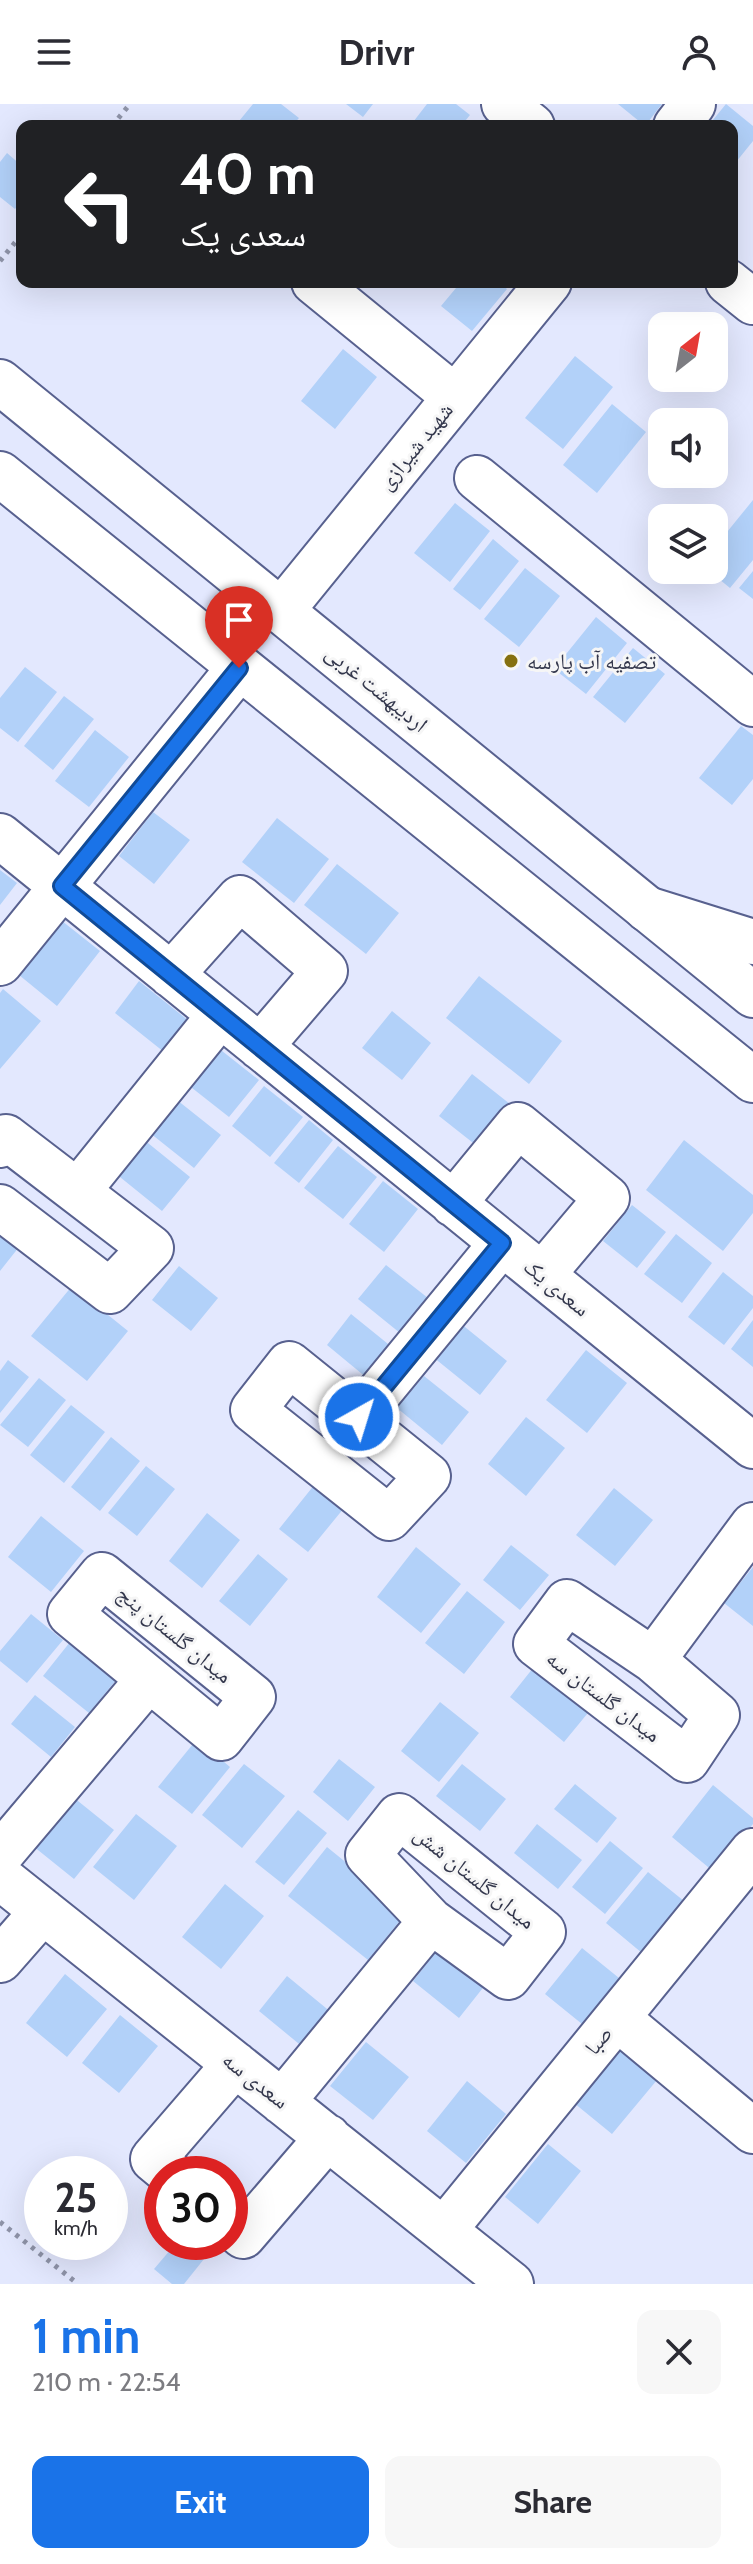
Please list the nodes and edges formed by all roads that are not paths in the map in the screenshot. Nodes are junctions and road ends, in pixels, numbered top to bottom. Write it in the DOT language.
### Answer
graph roads {
  1 [pos="504,104"];
  2 [pos="693,104"];
  3 [pos="524,120"];
  4 [pos="681,120"];
  5 [pos="321,288"];
  6 [pos="544,288"];
  7 [pos="736,288"];
  8 [pos="753,302"];
  9 [pos="0,382"];
  10 [pos="455,397"];
  11 [pos="0,474"];
  12 [pos="477,478"];
  13 [pos="282,610"];
  14 [pos="239,668"];
  15 [pos="753,704"];
  16 [pos="0,836"];
  17 [pos="62,886"];
  18 [pos="647,909"];
  19 [pos="753,942"];
  20 [pos="0,963"];
  21 [pos="171,975"];
  22 [pos="753,995"];
  23 [pos="220,1015"];
  24 [pos="260,1047"];
  25 [pos="753,1080"];
  26 [pos="0,1145"];
  27 [pos="78,1191"];
  28 [pos="453,1204"];
  29 [pos="0,1207"];
  30 [pos="502,1243"];
  31 [pos="542,1275"];
  32 [pos="359,1417"];
  33 [pos="751,1442"];
  34 [pos="753,1525"];
  35 [pos="653,1660"];
  36 [pos="148,1680"];
  37 [pos="753,1851"];
  38 [pos="0,1855"];
  39 [pos="0,1877"];
  40 [pos="43,1911"];
  41 [pos="431,1921"];
  42 [pos="0,1960"];
  43 [pos="617,2018"];
  44 [pos="235,2064"];
  45 [pos="282,2102"];
  46 [pos="753,2131"];
  47 [pos="328,2137"];
  48 [pos="156,2156"];
  49 [pos="248,2230"];
  50 [pos="444,2230"];
  51 [pos="511,2284"];
  1 -- 3 [label="street"];
  2 -- 4 [label="street"];
  5 -- 10 [label="street"];
  6 -- 10 [label="street, شهید شیرازی"];
  7 -- 8 [label="street"];
  9 -- 13 [label="street, اردیبهشت غربی"];
  10 -- 13 [label="street, شهید شیرازی"];
  11 -- 14 [label="street"];
  12 -- 15 [label="street"];
  13 -- 18 [label="street, اردیبهشت غربی"];
  14 -- 17 [label="street"];
  14 -- 25 [label="street"];
  16 -- 17 [label="street, سعدی یک"];
  17 -- 20 [label="street"];
  17 -- 21 [label="street, سعدی یک"];
  18 -- 19 [label="street"];
  18 -- 22 [label="street, اردیبهشت غربی"];
  21 -- 23 [label="street, سعدی یک"];
  21 -- 24 [label="street"];
  23 -- 24 [label="street, سعدی یک"];
  23 -- 27 [label="street"];
  24 -- 28 [label="street, سعدی یک"];
  26 -- 27 [label="street"];
  27 -- 29 [label="street"];
  28 -- 30 [label="street, سعدی یک"];
  28 -- 31 [label="street"];
  30 -- 31 [label="street, سعدی یک"];
  30 -- 32 [label="street"];
  31 -- 33 [label="street, سعدی یک"];
  34 -- 35 [label="street"];
  36 -- 38 [label="street"];
  37 -- 43 [label="street, صبا"];
  39 -- 40 [label="street, سعدی سه"];
  40 -- 42 [label="street"];
  40 -- 44 [label="street, سعدی سه"];
  41 -- 45 [label="street"];
  43 -- 46 [label="street"];
  43 -- 50 [label="street, صبا"];
  44 -- 45 [label="street, سعدی سه"];
  44 -- 48 [label="street"];
  45 -- 47 [label="street, سعدی سه"];
  47 -- 49 [label="street"];
  47 -- 50 [label="street, سعدی سه"];
  50 -- 51 [label="street, سعدی سه"];
}
